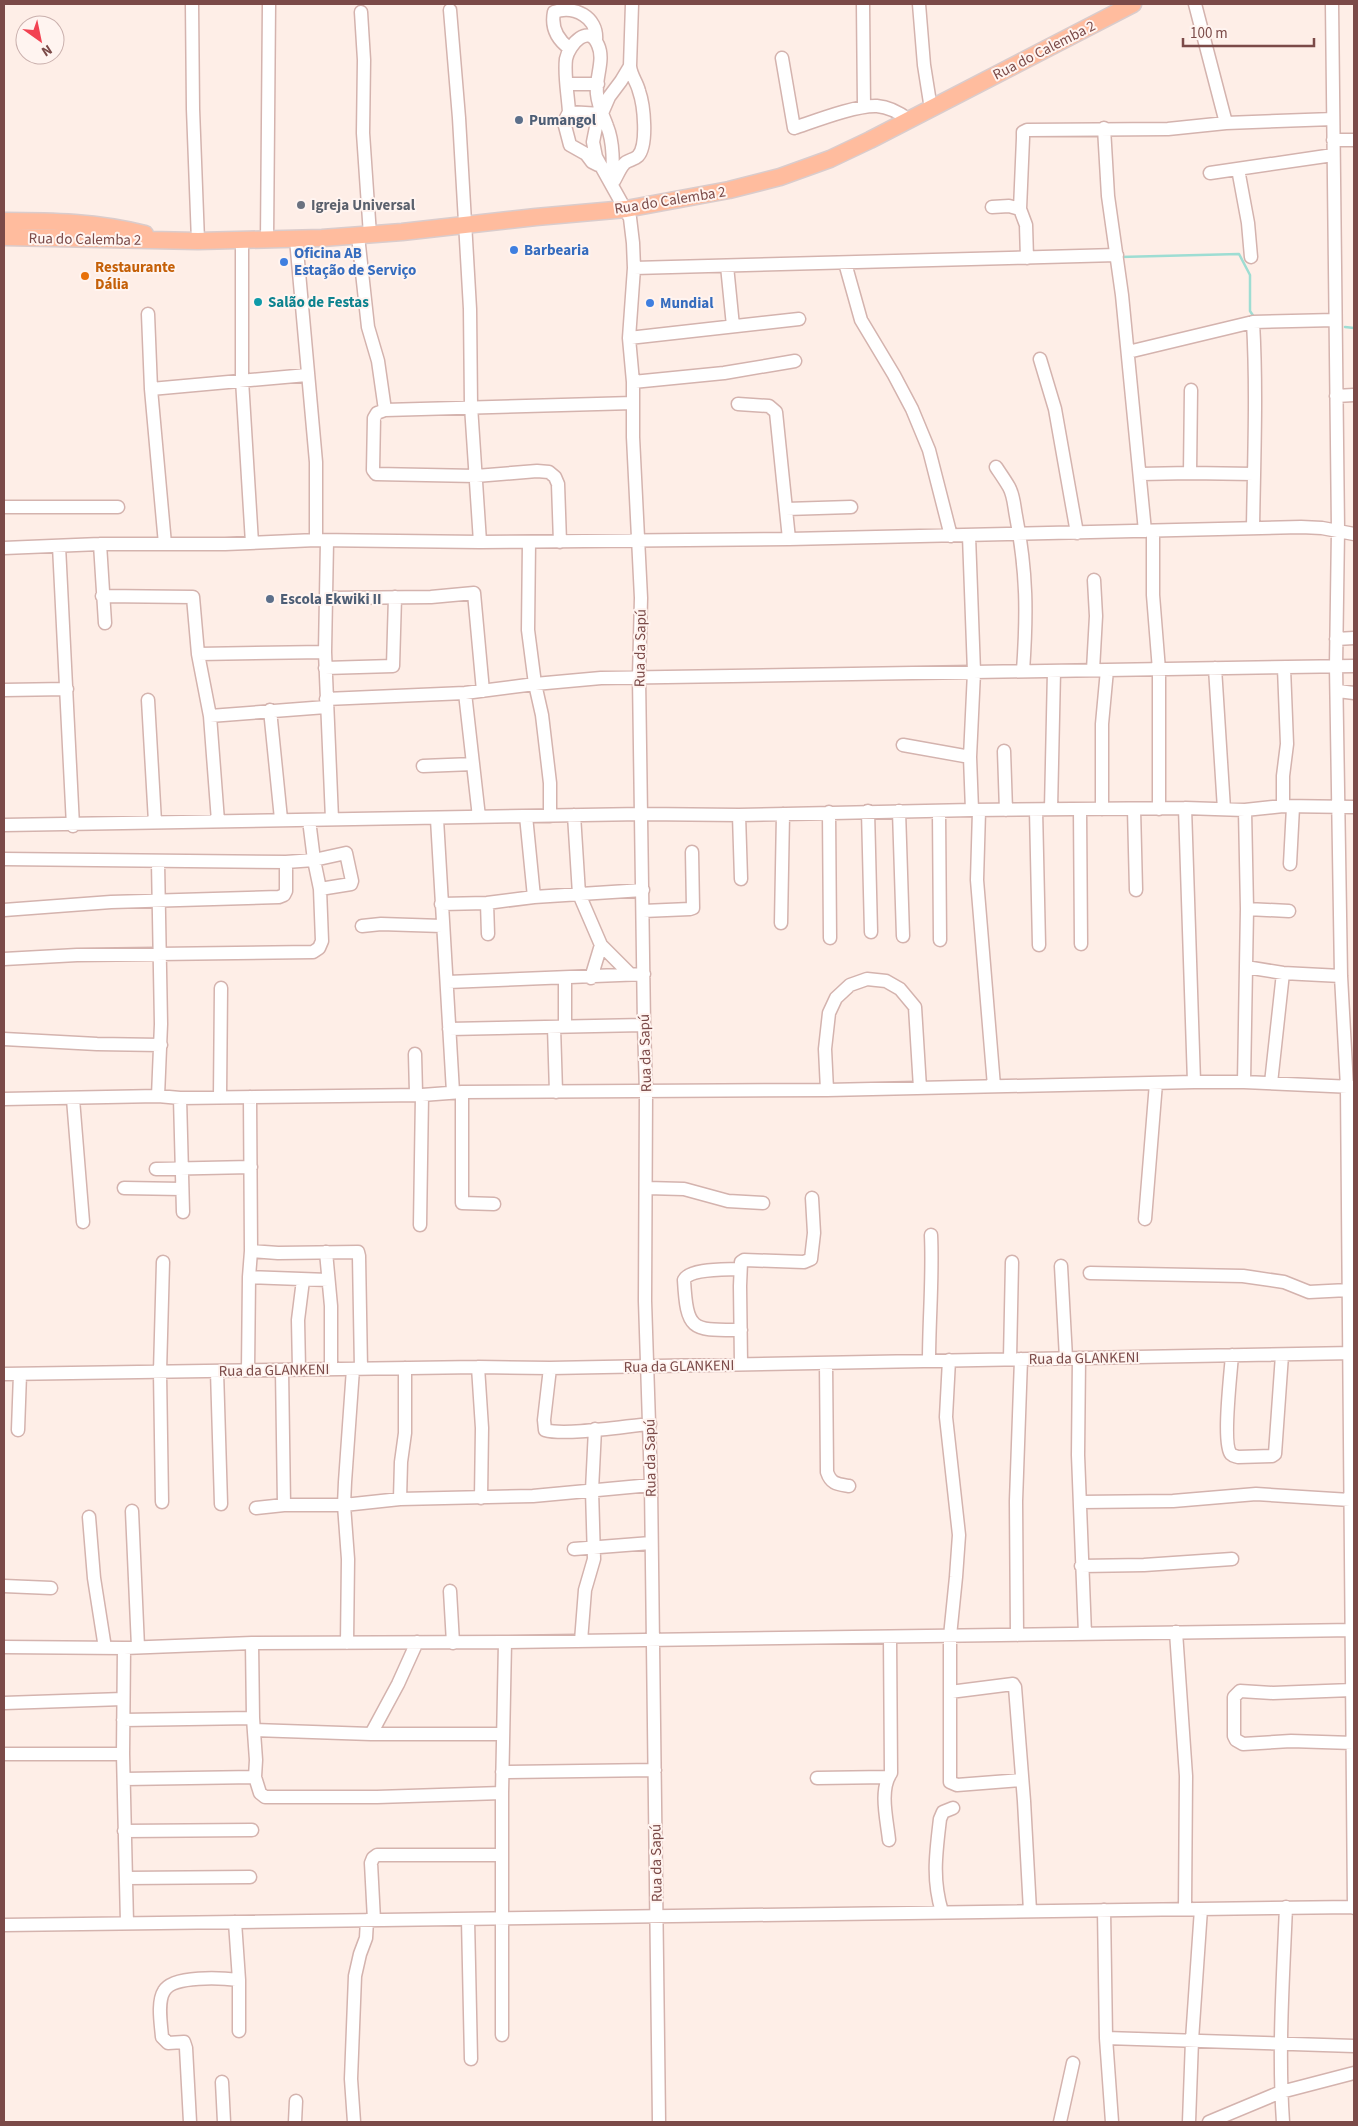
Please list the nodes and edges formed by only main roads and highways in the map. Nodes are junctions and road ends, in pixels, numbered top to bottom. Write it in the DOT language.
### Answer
graph roads {
  1 [pos="1130,5"];
  2 [pos="4,221"];
  3 [pos="51,221"];
  4 [pos="4,237"];
  5 [pos="50,238"];
  6 [pos="167,239"];
  1 -- 6 [label="main road, Rua do Calemba 2"];
  2 -- 3 [label="main road, Rua do Calemba 2"];
  3 -- 5 [label="main road"];
  3 -- 6 [label="main road, Rua do Calemba 2"];
  4 -- 5 [label="main road, Rua do Calemba 2"];
  5 -- 6 [label="main road, Rua do Calemba 2"];
}
